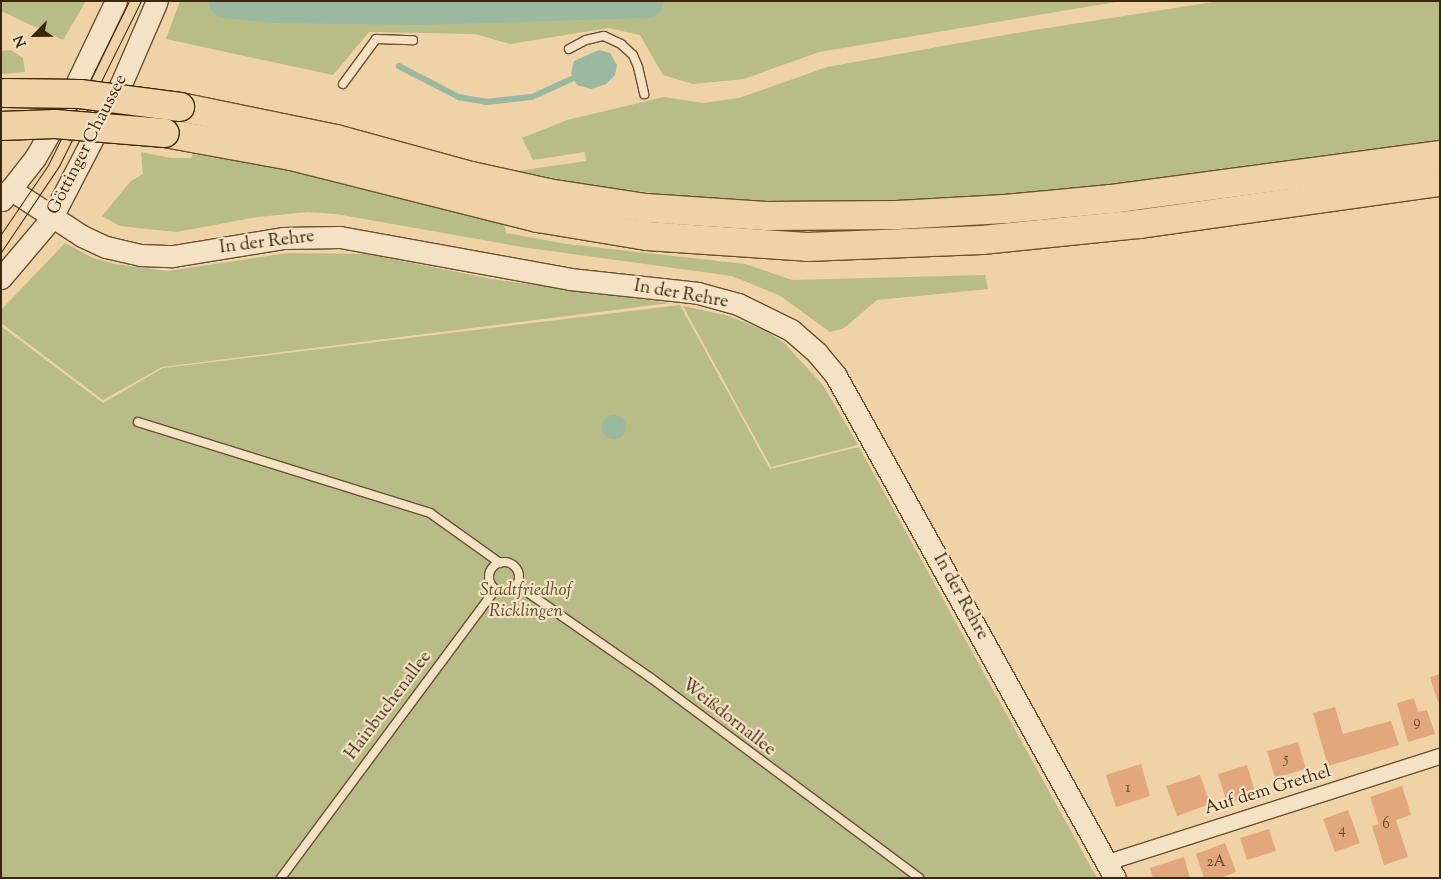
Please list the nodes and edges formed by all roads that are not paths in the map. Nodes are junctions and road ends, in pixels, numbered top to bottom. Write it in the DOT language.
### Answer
graph roads {
  1 [pos="116,1"];
  2 [pos="154,7"];
  3 [pos="413,40"];
  4 [pos="569,49"];
  5 [pos="343,84"];
  6 [pos="3,93"];
  7 [pos="644,94"];
  8 [pos="1,126"];
  9 [pos="1440,155"];
  10 [pos="1440,182"];
  11 [pos="6,195"];
  12 [pos="51,219"];
  13 [pos="1,278"];
  14 [pos="138,422"];
  15 [pos="500,563"];
  16 [pos="517,585"];
  17 [pos="495,590"];
  18 [pos="1440,756"];
  19 [pos="1111,870"];
  20 [pos="281,878"];
  21 [pos="919,878"];
  1 -- 11 [label="street"];
  2 -- 12 [label="street, Göttinger Chaussee"];
  3 -- 5 [label="lane"];
  4 -- 7 [label="lane"];
  6 -- 9 [label="highway, bridge"];
  8 -- 10 [label="highway, bridge"];
  11 -- 12 [label="street, In der Rehre"];
  12 -- 13 [label="street, Göttinger Chaussee"];
  12 -- 19 [label="street, In der Rehre"];
  14 -- 15 [label="lane"];
  15 -- 16 [label="lane"];
  15 -- 17 [label="lane"];
  16 -- 17 [label="lane"];
  16 -- 21 [label="lane, Weißdornallee"];
  17 -- 20 [label="lane, Hainbuchenallee"];
  18 -- 19 [label="street, Auf dem Grethel"];
}
